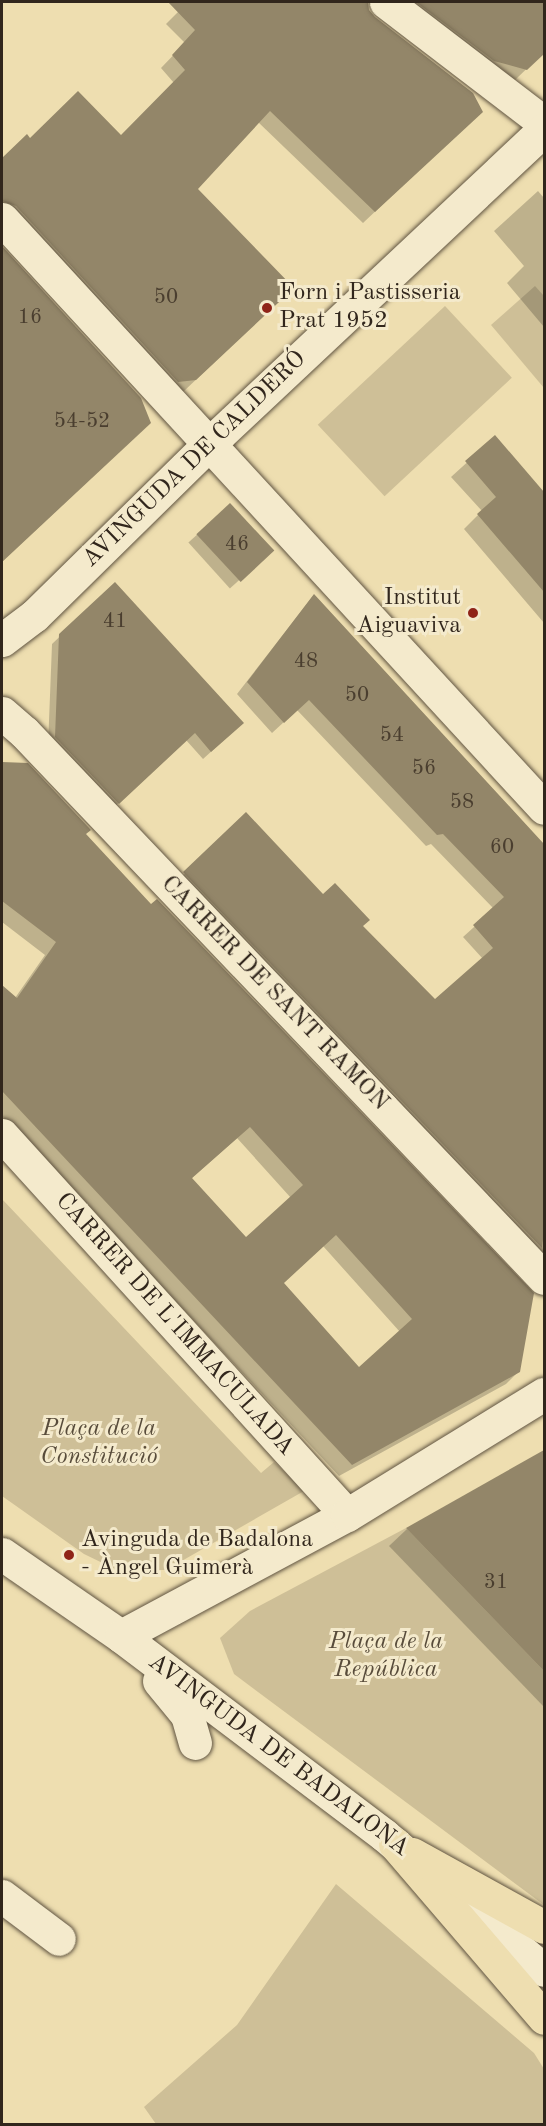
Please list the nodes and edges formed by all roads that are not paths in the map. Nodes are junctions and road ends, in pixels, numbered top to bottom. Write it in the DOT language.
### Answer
graph roads {
  1 [pos="386,2"];
  2 [pos="544,123"];
  3 [pos="544,129"];
  4 [pos="2,219"];
  5 [pos="209,444"];
  6 [pos="2,640"];
  7 [pos="2,713"];
  8 [pos="544,808"];
  9 [pos="2,1135"];
  10 [pos="544,1278"];
  11 [pos="544,1394"];
  12 [pos="347,1515"];
  13 [pos="2,1554"];
  14 [pos="121,1636"];
  15 [pos="195,1743"];
  16 [pos="395,1844"];
  17 [pos="2,1896"];
  18 [pos="544,1927"];
  19 [pos="59,1939"];
  20 [pos="544,1970"];
  21 [pos="544,2018"];
  1 -- 2 [label="street"];
  3 -- 5 [label="street, AVINGUDA DE CALDERÓ"];
  4 -- 5 [label="street"];
  5 -- 6 [label="street, AVINGUDA DE CALDERÓ"];
  5 -- 8 [label="street"];
  7 -- 10 [label="street, CARRER DE SANT RAMON"];
  9 -- 12 [label="street, CARRER DE L'IMMACULADA"];
  11 -- 12 [label="street"];
  12 -- 14 [label="street"];
  13 -- 14 [label="street, AVINGUDA DE BADALONA"];
  14 -- 15 [label="street"];
  14 -- 16 [label="street, AVINGUDA DE BADALONA"];
  16 -- 18 [label="highway"];
  16 -- 20 [label="street, AVINGUDA DE BADALONA"];
  16 -- 21 [label="highway"];
  17 -- 19 [label="street"];
}
